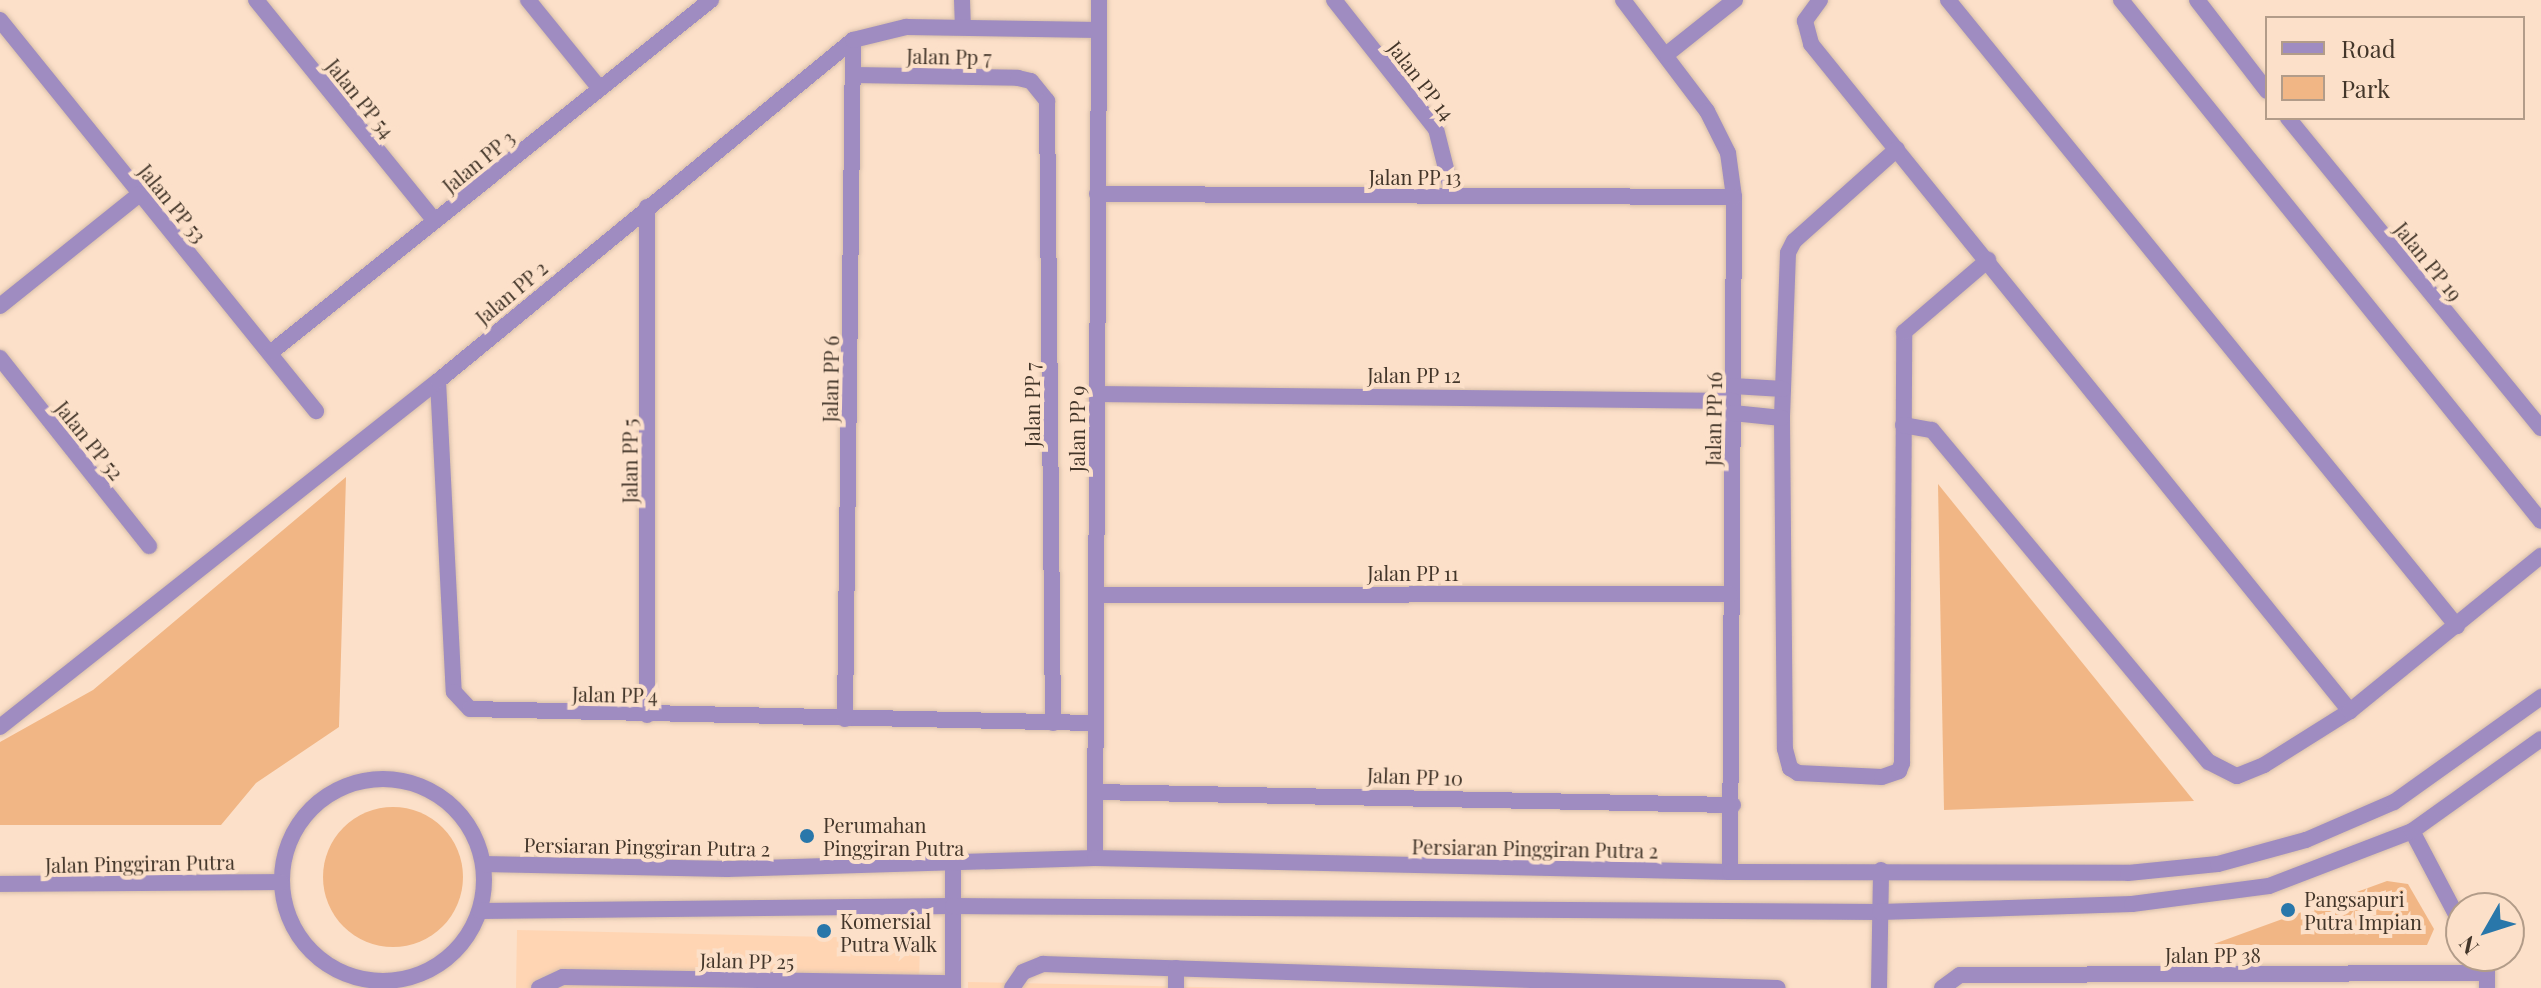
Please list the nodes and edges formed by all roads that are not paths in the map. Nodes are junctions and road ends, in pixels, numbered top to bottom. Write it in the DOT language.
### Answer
graph roads {
  1 [pos="256,0"];
  2 [pos="528,0"];
  3 [pos="711,0"];
  4 [pos="962,0"];
  5 [pos="1099,0"];
  6 [pos="1334,0"];
  7 [pos="1623,0"];
  8 [pos="1735,0"];
  9 [pos="1820,0"];
  10 [pos="1948,0"];
  11 [pos="2121,0"];
  12 [pos="2197,0"];
  13 [pos="0,20"];
  14 [pos="963,25"];
  15 [pos="1098,30"];
  16 [pos="853,40"];
  17 [pos="1667,54"];
  18 [pos="854,75"];
  19 [pos="2265,88"];
  20 [pos="600,89"];
  21 [pos="1040,89"];
  22 [pos="2290,120"];
  23 [pos="1897,149"];
  24 [pos="140,194"];
  25 [pos="1097,194"];
  26 [pos="1453,196"];
  27 [pos="1734,197"];
  28 [pos="647,207"];
  29 [pos="435,221"];
  30 [pos="1988,260"];
  31 [pos="0,306"];
  32 [pos="270,353"];
  33 [pos="0,358"];
  34 [pos="438,381"];
  35 [pos="1783,389"];
  36 [pos="1096,394"];
  37 [pos="1733,400"];
  38 [pos="316,411"];
  39 [pos="1782,418"];
  40 [pos="1903,425"];
  41 [pos="2541,428"];
  42 [pos="2541,521"];
  43 [pos="149,546"];
  44 [pos="2541,556"];
  45 [pos="1730,594"];
  46 [pos="1096,595"];
  47 [pos="2457,626"];
  48 [pos="2541,697"];
  49 [pos="2350,711"];
  50 [pos="647,715"];
  51 [pos="845,719"];
  52 [pos="1053,723"];
  53 [pos="1094,723"];
  54 [pos="0,727"];
  55 [pos="2541,739"];
  56 [pos="1095,792"];
  57 [pos="1733,805"];
  58 [pos="2412,831"];
  59 [pos="1095,858"];
  60 [pos="953,863"];
  61 [pos="483,864"];
  62 [pos="1881,870"];
  63 [pos="1730,872"];
  64 [pos="281,882"];
  65 [pos="0,884"];
  66 [pos="2445,894"];
  67 [pos="953,906"];
  68 [pos="480,911"];
  69 [pos="1880,912"];
  70 [pos="1176,968"];
  71 [pos="2487,980"];
  72 [pos="1338,981"];
  73 [pos="413,982"];
  74 [pos="357,983"];
  75 [pos="1493,983"];
  76 [pos="953,986"];
  77 [pos="1655,986"];
  78 [pos="1942,986"];
  79 [pos="539,988"];
  80 [pos="1012,988"];
  81 [pos="1176,988"];
  82 [pos="1778,988"];
  83 [pos="1879,988"];
  1 -- 29 [label="street, Jalan PP 54"];
  2 -- 20 [label="street"];
  3 -- 20 [label="street, Jalan PP 3"];
  4 -- 14 [label="street"];
  5 -- 15 [label="street, Jalan PP 9"];
  6 -- 26 [label="street, Jalan PP 14"];
  7 -- 17 [label="street, Jalan PP 16"];
  8 -- 17 [label="street"];
  9 -- 23 [label="street"];
  10 -- 47 [label="street"];
  11 -- 42 [label="street"];
  12 -- 19 [label="street"];
  13 -- 24 [label="street, Jalan PP 53"];
  14 -- 15 [label="street, Jalan PP 2"];
  14 -- 16 [label="street, Jalan PP 2"];
  15 -- 25 [label="street, Jalan PP 9"];
  16 -- 18 [label="street, Jalan PP 6"];
  16 -- 28 [label="street, Jalan PP 2"];
  17 -- 27 [label="street, Jalan PP 16"];
  18 -- 21 [label="street, Jalan Pp 7"];
  18 -- 51 [label="street, Jalan PP 6"];
  20 -- 29 [label="street, Jalan PP 3"];
  21 -- 52 [label="street, Jalan PP 7"];
  22 -- 41 [label="street, Jalan PP 19"];
  23 -- 30 [label="street"];
  23 -- 35 [label="street"];
  24 -- 31 [label="street"];
  24 -- 32 [label="street, Jalan PP 53"];
  25 -- 26 [label="street, Jalan PP 13"];
  25 -- 36 [label="street, Jalan PP 9"];
  26 -- 27 [label="street, Jalan PP 13"];
  27 -- 37 [label="street, Jalan PP 16"];
  28 -- 34 [label="street, Jalan PP 2"];
  28 -- 50 [label="street, Jalan PP 5"];
  29 -- 32 [label="street, Jalan PP 3"];
  30 -- 40 [label="street"];
  30 -- 49 [label="street"];
  32 -- 38 [label="street, Jalan PP 53"];
  33 -- 43 [label="street, Jalan PP 52"];
  34 -- 50 [label="street, Jalan PP 4"];
  34 -- 54 [label="street, Jalan PP 2"];
  35 -- 37 [label="street"];
  35 -- 39 [label="street"];
  36 -- 37 [label="street, Jalan PP 12"];
  36 -- 46 [label="street, Jalan PP 9"];
  37 -- 39 [label="street"];
  37 -- 45 [label="street, Jalan PP 16"];
  39 -- 40 [label="street"];
  40 -- 49 [label="street"];
  44 -- 47 [label="street"];
  45 -- 46 [label="street, Jalan PP 11"];
  45 -- 57 [label="street, Jalan PP 16"];
  46 -- 53 [label="street, Jalan PP 9"];
  47 -- 49 [label="street"];
  48 -- 62 [label="street, Persiaran Pinggiran Putra 2"];
  50 -- 51 [label="street, Jalan PP 4"];
  51 -- 52 [label="street, Jalan PP 4"];
  52 -- 53 [label="street, Jalan PP 4"];
  53 -- 56 [label="street, Jalan PP 9"];
  55 -- 58 [label="street"];
  56 -- 57 [label="street, Jalan PP 10"];
  56 -- 59 [label="street, Jalan PP 9"];
  57 -- 63 [label="street, Jalan PP 16"];
  58 -- 66 [label="street"];
  58 -- 69 [label="street"];
  59 -- 60 [label="street, Persiaran Pinggiran Putra 2"];
  59 -- 63 [label="street, Persiaran Pinggiran Putra 2"];
  60 -- 61 [label="street, Persiaran Pinggiran Putra 2"];
  60 -- 67 [label="street"];
  61 -- 64 [label="street"];
  61 -- 68 [label="street"];
  62 -- 63 [label="street, Persiaran Pinggiran Putra 2"];
  62 -- 69 [label="street"];
  64 -- 65 [label="street, Jalan Pinggiran Putra"];
  64 -- 74 [label="street"];
  67 -- 68 [label="street"];
  67 -- 69 [label="street"];
  67 -- 76 [label="street"];
  68 -- 73 [label="street"];
  69 -- 83 [label="street"];
  70 -- 72 [label="street"];
  70 -- 80 [label="street"];
  70 -- 81 [label="street"];
  71 -- 78 [label="street, Jalan PP 38"];
  72 -- 75 [label="street"];
  73 -- 74 [label="street"];
  75 -- 77 [label="street"];
  76 -- 79 [label="street, Jalan PP 25"];
  77 -- 82 [label="street"];
}
